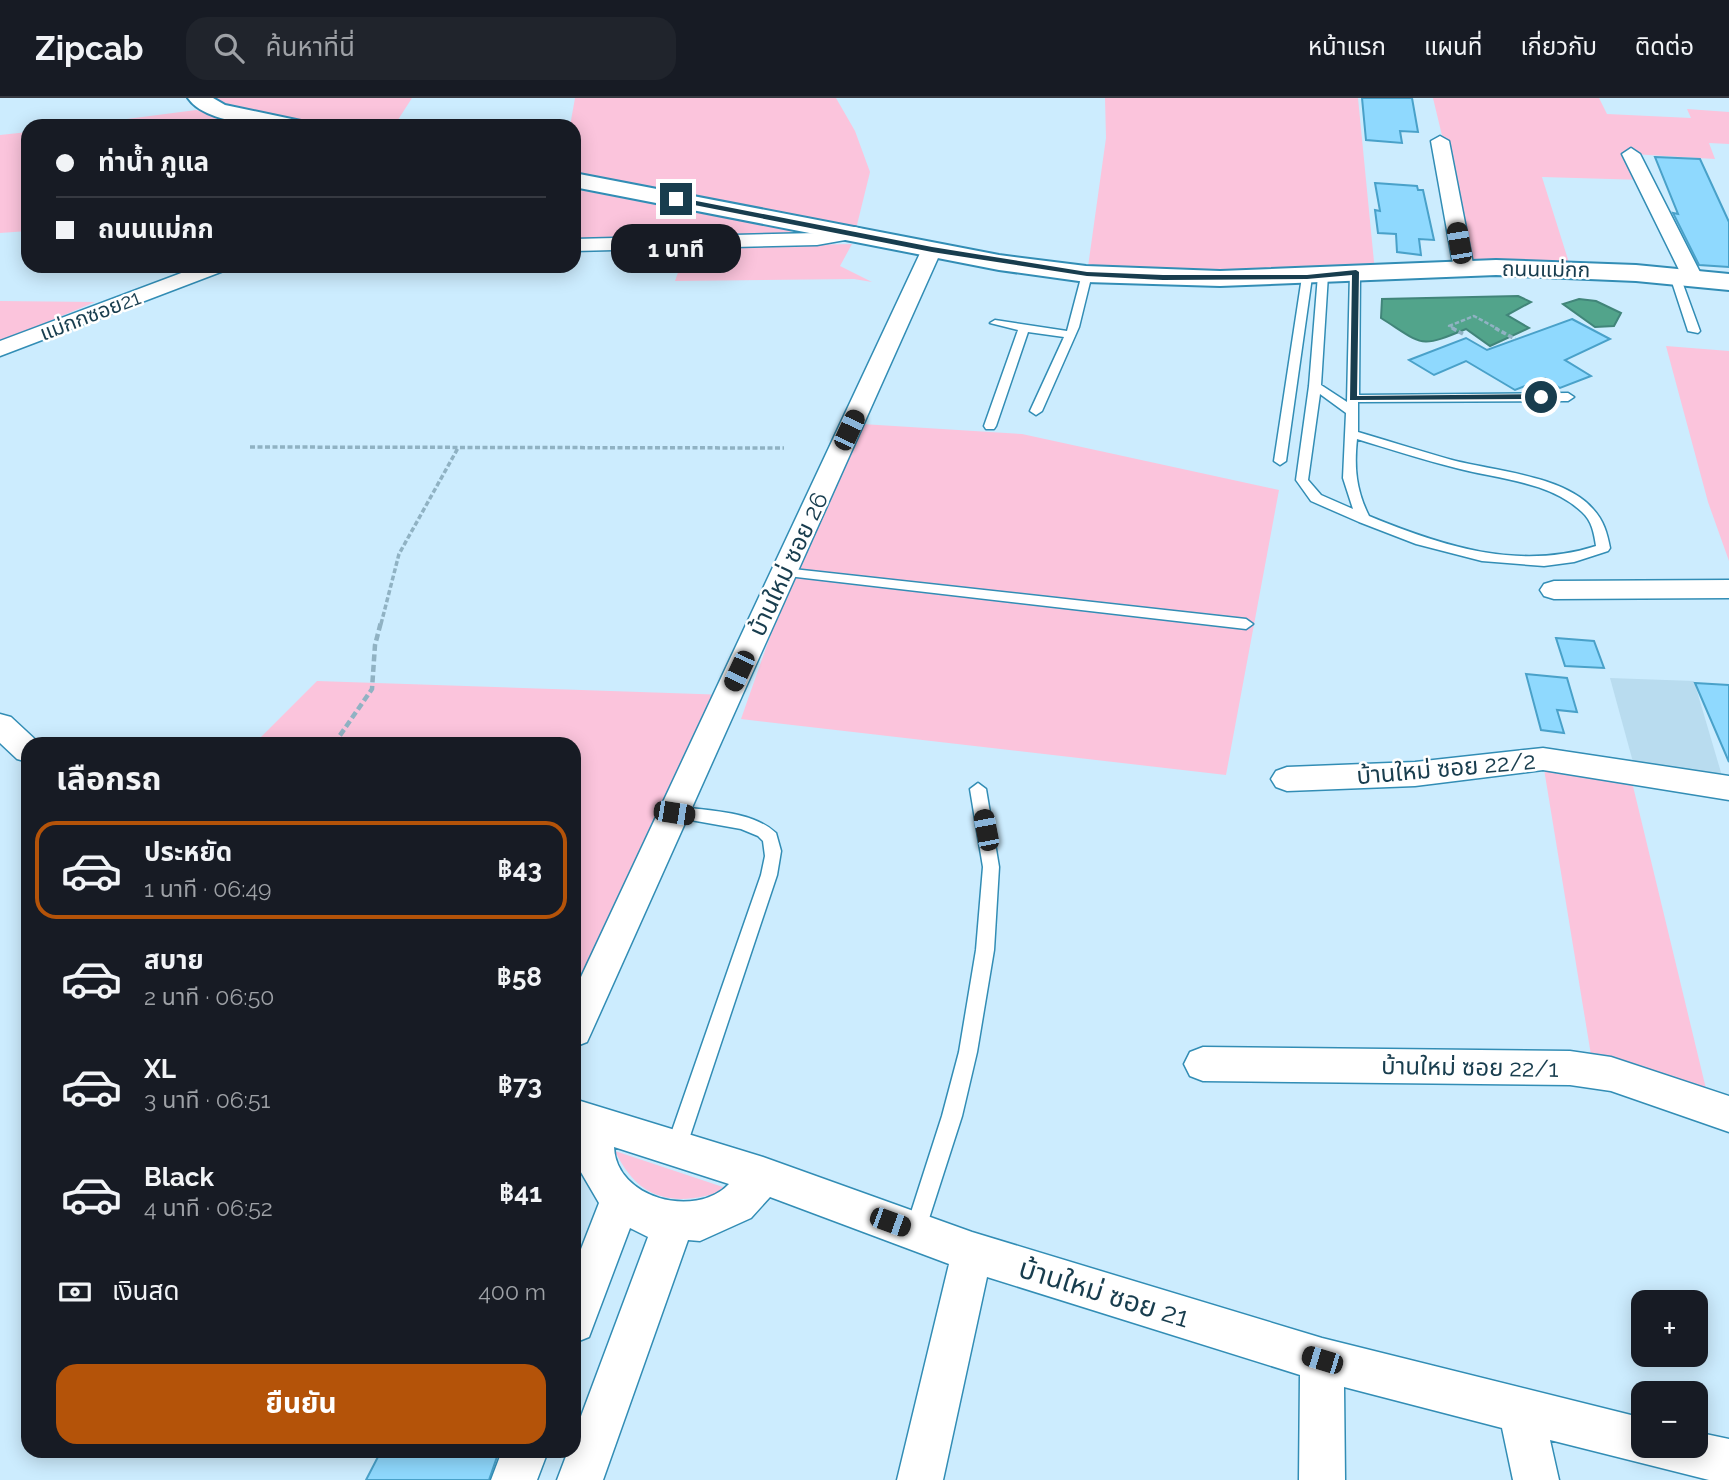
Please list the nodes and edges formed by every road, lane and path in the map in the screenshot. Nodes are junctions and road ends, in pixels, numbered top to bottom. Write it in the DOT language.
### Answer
graph roads {
  1 [pos="198,98"];
  2 [pos="260,119"];
  3 [pos="1440,141"];
  4 [pos="1631,154"];
  5 [pos="581,181"];
  6 [pos="855,233"];
  7 [pos="581,245"];
  8 [pos="932,249"];
  9 [pos="1464,269"];
  10 [pos="1356,272"];
  11 [pos="201,273"];
  12 [pos="1087,274"];
  13 [pos="1315,276"];
  14 [pos="1684,277"];
  15 [pos="1729,282"];
  16 [pos="995,323"];
  17 [pos="1024,328"];
  18 [pos="1694,331"];
  19 [pos="1461,333"];
  20 [pos="1070,335"];
  21 [pos="1515,340"];
  22 [pos="0,349"];
  23 [pos="1315,386"];
  24 [pos="1568,397"];
  25 [pos="1353,405"];
  26 [pos="1036,411"];
  27 [pos="990,426"];
  28 [pos="1352,434"];
  29 [pos="250,447"];
  30 [pos="458,448"];
  31 [pos="783,448"];
  32 [pos="1280,461"];
  33 [pos="1364,519"];
  34 [pos="784,572"];
  35 [pos="1729,589"];
  36 [pos="1555,590"];
  37 [pos="1246,624"];
  38 [pos="0,726"];
  39 [pos="339,737"];
  40 [pos="21,745"];
  41 [pos="1287,779"];
  42 [pos="1729,788"];
  43 [pos="978,789"];
  44 [pos="674,813"];
  45 [pos="581,1016"];
  46 [pos="1203,1064"];
  47 [pos="1729,1114"];
  48 [pos="584,1120"];
  49 [pos="676,1148"];
  50 [pos="763,1176"];
  51 [pos="620,1200"];
  52 [pos="675,1219"];
  53 [pos="915,1231"];
  54 [pos="972,1252"];
  55 [pos="581,1303"];
  56 [pos="1322,1360"];
  57 [pos="1521,1412"];
  58 [pos="1631,1438"];
  59 [pos="1708,1457"];
  60 [pos="522,1458"];
  61 [pos="1729,1462"];
  62 [pos="514,1480"];
  63 [pos="580,1480"];
  64 [pos="920,1480"];
  65 [pos="1322,1480"];
  66 [pos="1536,1480"];
  1 -- 2 [label="street"];
  3 -- 9 [label="street"];
  4 -- 14 [label="street"];
  5 -- 6 [label="street, ถนนแม่กก"];
  6 -- 7 [label="street"];
  6 -- 8 [label="street, ถนนแม่กก"];
  8 -- 12 [label="street, ถนนแม่กก"];
  8 -- 34 [label="street, บ้านใหม่ ซอย 26"];
  9 -- 10 [label="street, ถนนแม่กก"];
  9 -- 14 [label="street, ถนนแม่กก"];
  10 -- 13 [label="street, ถนนแม่กก"];
  10 -- 25 [label="lane"];
  11 -- 22 [label="street, แม่กกซอย21"];
  12 -- 13 [label="street, ถนนแม่กก"];
  12 -- 20 [label="lane"];
  13 -- 23 [label="lane"];
  13 -- 32 [label="lane"];
  14 -- 15 [label="street, ถนนแม่กก"];
  14 -- 18 [label="lane"];
  16 -- 17 [label="lane"];
  17 -- 20 [label="lane"];
  17 -- 27 [label="lane"];
  19 -- 21 [label="path"];
  20 -- 26 [label="lane"];
  23 -- 25 [label="lane"];
  23 -- 33 [label="lane"];
  24 -- 25 [label="lane"];
  25 -- 28 [label="lane"];
  28 -- 33 [label="lane"];
  28 -- 33 [label="lane"];
  29 -- 30 [label="path"];
  30 -- 31 [label="path"];
  30 -- 39 [label="path"];
  34 -- 37 [label="lane"];
  34 -- 44 [label="street, บ้านใหม่ ซอย 26"];
  35 -- 36 [label="street"];
  38 -- 40 [label="street"];
  41 -- 42 [label="street, บ้านใหม่ ซอย 22/2"];
  43 -- 53 [label="lane"];
  44 -- 45 [label="street, บ้านใหม่ ซอย 26"];
  44 -- 49 [label="lane"];
  46 -- 47 [label="street, บ้านใหม่ ซอย 22/1"];
  48 -- 49 [label="street, บ้านใหม่ ซอย 21"];
  48 -- 51 [label="street"];
  49 -- 50 [label="street, บ้านใหม่ ซอย 21"];
  50 -- 52 [label="street"];
  50 -- 53 [label="street, บ้านใหม่ ซอย 21"];
  51 -- 52 [label="street"];
  51 -- 55 [label="street"];
  52 -- 63 [label="street"];
  53 -- 54 [label="street, บ้านใหม่ ซอย 21"];
  54 -- 56 [label="street, บ้านใหม่ ซอย 21"];
  54 -- 64 [label="street"];
  56 -- 57 [label="street, บ้านใหม่ ซอย 21"];
  56 -- 65 [label="street"];
  57 -- 58 [label="street, บ้านใหม่ ซอย 21"];
  57 -- 66 [label="street"];
  59 -- 61 [label="street"];
  60 -- 62 [label="street"];
}
